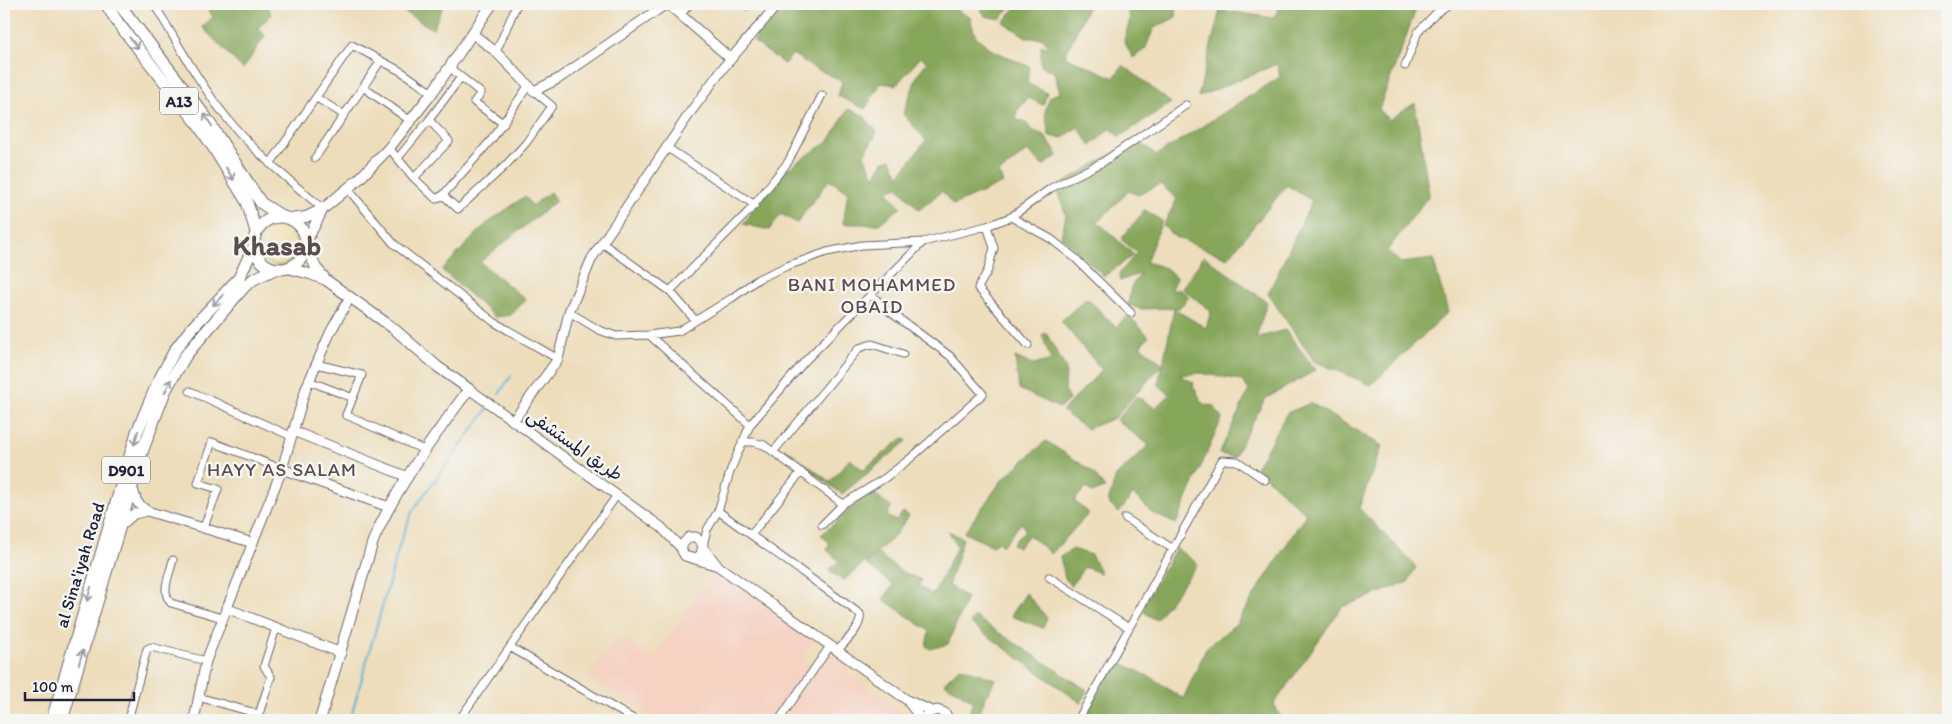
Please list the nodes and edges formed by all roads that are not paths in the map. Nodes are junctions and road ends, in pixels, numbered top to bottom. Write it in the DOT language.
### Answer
graph roads {
  1 [pos="106,4"];
  2 [pos="119,4"];
  3 [pos="154,4"];
  4 [pos="492,4"];
  5 [pos="517,4"];
  6 [pos="667,4"];
  7 [pos="690,4"];
  8 [pos="778,4"];
  9 [pos="1449,4"];
  10 [pos="680,15"];
  11 [pos="473,34"];
  12 [pos="496,52"];
  13 [pos="731,59"];
  14 [pos="380,62"];
  15 [pos="1405,66"];
  16 [pos="450,68"];
  17 [pos="461,77"];
  18 [pos="363,87"];
  19 [pos="532,89"];
  20 [pos="432,94"];
  21 [pos="822,95"];
  22 [pos="317,98"];
  23 [pos="1186,105"];
  24 [pos="344,115"];
  25 [pos="429,120"];
  26 [pos="412,122"];
  27 [pos="504,124"];
  28 [pos="666,147"];
  29 [pos="389,148"];
  30 [pos="315,158"];
  31 [pos="398,158"];
  32 [pos="270,164"];
  33 [pos="414,178"];
  34 [pos="348,189"];
  35 [pos="443,195"];
  36 [pos="754,205"];
  37 [pos="323,209"];
  38 [pos="1011,217"];
  39 [pos="286,218"];
  40 [pos="987,226"];
  41 [pos="256,232"];
  42 [pos="923,242"];
  43 [pos="306,243"];
  44 [pos="602,243"];
  45 [pos="254,246"];
  46 [pos="288,268"];
  47 [pos="275,269"];
  48 [pos="326,280"];
  49 [pos="670,292"];
  50 [pos="872,295"];
  51 [pos="350,297"];
  52 [pos="570,312"];
  53 [pos="1132,313"];
  54 [pos="694,320"];
  55 [pos="649,336"];
  56 [pos="1028,345"];
  57 [pos="903,354"];
  58 [pos="558,359"];
  59 [pos="316,364"];
  60 [pos="308,381"];
  61 [pos="469,389"];
  62 [pos="190,391"];
  63 [pos="353,398"];
  64 [pos="513,421"];
  65 [pos="750,425"];
  66 [pos="292,434"];
  67 [pos="742,442"];
  68 [pos="424,450"];
  69 [pos="774,451"];
  70 [pos="282,469"];
  71 [pos="800,472"];
  72 [pos="408,477"];
  73 [pos="1265,480"];
  74 [pos="132,486"];
  75 [pos="617,495"];
  76 [pos="843,504"];
  77 [pos="389,507"];
  78 [pos="718,510"];
  79 [pos="147,511"];
  80 [pos="1125,518"];
  81 [pos="710,522"];
  82 [pos="822,525"];
  83 [pos="120,527"];
  84 [pos="204,527"];
  85 [pos="662,527"];
  86 [pos="751,535"];
  87 [pos="690,537"];
  88 [pos="253,543"];
  89 [pos="703,547"];
  90 [pos="681,548"];
  91 [pos="1173,549"];
  92 [pos="695,558"];
  93 [pos="173,560"];
  94 [pos="718,566"];
  95 [pos="1049,577"];
  96 [pos="226,608"];
  97 [pos="222,618"];
  98 [pos="276,628"];
  99 [pos="1129,628"];
  100 [pos="510,647"];
  101 [pos="834,648"];
  102 [pos="341,653"];
  103 [pos="206,661"];
  104 [pos="198,697"];
  105 [pos="907,700"];
  106 [pos="932,711"];
  107 [pos="52,720"];
  108 [pos="62,720"];
  109 [pos="128,720"];
  110 [pos="194,720"];
  111 [pos="320,720"];
  112 [pos="459,720"];
  113 [pos="635,720"];
  114 [pos="778,720"];
  115 [pos="923,720"];
  116 [pos="949,720"];
  117 [pos="1078,720"];
  1 -- 41 [label="highway, A13, one-way"];
  39 -- 2 [label="highway, A13, one-way"];
  3 -- 32 [label="street"];
  4 -- 11 [label="main road"];
  5 -- 12 [label="street"];
  6 -- 10 [label="street"];
  6 -- 19 [label="street"];
  7 -- 10 [label="street"];
  8 -- 13 [label="street"];
  9 -- 15 [label="street"];
  10 -- 13 [label="street"];
  11 -- 12 [label="street"];
  11 -- 16 [label="main road"];
  12 -- 19 [label="street"];
  13 -- 28 [label="street"];
  14 -- 18 [label="street"];
  14 -- 20 [label="street"];
  14 -- 22 [label="street"];
  16 -- 17 [label="street"];
  16 -- 20 [label="main road"];
  17 -- 25 [label="street"];
  17 -- 27 [label="street"];
  18 -- 24 [label="street"];
  18 -- 26 [label="street"];
  19 -- 27 [label="street"];
  19 -- 35 [label="street"];
  20 -- 26 [label="main road"];
  21 -- 36 [label="street"];
  22 -- 24 [label="street"];
  22 -- 32 [label="street"];
  23 -- 38 [label="street"];
  24 -- 30 [label="street"];
  25 -- 31 [label="street"];
  25 -- 33 [label="street"];
  26 -- 29 [label="main road"];
  27 -- 35 [label="street"];
  28 -- 36 [label="street"];
  28 -- 44 [label="street"];
  29 -- 31 [label="street"];
  29 -- 34 [label="main road"];
  31 -- 33 [label="street"];
  32 -- 37 [label="street"];
  33 -- 35 [label="street"];
  34 -- 37 [label="main road"];
  34 -- 58 [label="street"];
  36 -- 49 [label="street"];
  37 -- 39 [label="main road"];
  37 -- 43 [label="main road"];
  38 -- 40 [label="street"];
  38 -- 53 [label="street"];
  39 -- 41 [label="highway"];
  39 -- 43 [label="highway, A13"];
  40 -- 42 [label="street"];
  40 -- 56 [label="street"];
  41 -- 45 [label="highway, A13"];
  42 -- 50 [label="street"];
  42 -- 54 [label="street"];
  43 -- 46 [label="highway"];
  43 -- 48 [label="main road"];
  44 -- 49 [label="street"];
  44 -- 52 [label="street"];
  45 -- 47 [label="highway"];
  45 -- 107 [label="highway, al Sina'iyah Road / D901, one-way"];
  46 -- 47 [label="highway"];
  46 -- 48 [label="main road"];
  74 -- 47 [label="highway, al Sina'iyah Road / D901, one-way"];
  48 -- 51 [label="main road"];
  49 -- 54 [label="street"];
  50 -- 65 [label="street"];
  50 -- 76 [label="street"];
  51 -- 59 [label="street"];
  51 -- 61 [label="main road"];
  52 -- 55 [label="street"];
  52 -- 58 [label="street"];
  54 -- 55 [label="street"];
  55 -- 65 [label="street"];
  57 -- 69 [label="street"];
  58 -- 64 [label="street"];
  59 -- 60 [label="street"];
  59 -- 63 [label="street"];
  60 -- 63 [label="street"];
  60 -- 66 [label="street"];
  61 -- 64 [label="street, طريق المستشفى"];
  61 -- 68 [label="main road"];
  62 -- 66 [label="street"];
  63 -- 68 [label="street"];
  64 -- 75 [label="street, طريق المستشفى"];
  65 -- 67 [label="street"];
  66 -- 70 [label="street"];
  66 -- 72 [label="street"];
  67 -- 69 [label="street"];
  67 -- 78 [label="street"];
  68 -- 72 [label="main road"];
  69 -- 71 [label="street"];
  70 -- 77 [label="street"];
  70 -- 84 [label="street"];
  70 -- 88 [label="street"];
  71 -- 76 [label="street"];
  71 -- 86 [label="street"];
  72 -- 77 [label="main road"];
  73 -- 91 [label="street"];
  74 -- 79 [label="street"];
  74 -- 83 [label="highway, al Sina'iyah Road / D901"];
  75 -- 85 [label="street, طريق المستشفى"];
  75 -- 100 [label="street"];
  76 -- 82 [label="street"];
  77 -- 102 [label="main road"];
  78 -- 81 [label="street"];
  78 -- 86 [label="street"];
  79 -- 83 [label="street"];
  79 -- 84 [label="street"];
  80 -- 91 [label="street"];
  81 -- 87 [label="street"];
  81 -- 89 [label="street"];
  108 -- 83 [label="highway, al Sina'iyah Road / D901, one-way"];
  84 -- 88 [label="street"];
  85 -- 87 [label="street, طريق المستشفى"];
  85 -- 90 [label="street, طريق المستشفى"];
  86 -- 101 [label="street"];
  87 -- 89 [label="street"];
  87 -- 90 [label="street"];
  88 -- 96 [label="street"];
  89 -- 92 [label="street"];
  89 -- 94 [label="street"];
  90 -- 92 [label="street"];
  91 -- 99 [label="street"];
  92 -- 94 [label="street"];
  93 -- 97 [label="street"];
  94 -- 101 [label="street"];
  95 -- 99 [label="street"];
  96 -- 97 [label="street"];
  96 -- 98 [label="street"];
  97 -- 103 [label="street"];
  98 -- 102 [label="street"];
  98 -- 104 [label="street"];
  99 -- 117 [label="street"];
  100 -- 112 [label="street"];
  100 -- 113 [label="street"];
  101 -- 105 [label="street"];
  101 -- 114 [label="street"];
  102 -- 111 [label="main road"];
  103 -- 104 [label="street"];
  103 -- 109 [label="street"];
  104 -- 110 [label="street"];
  105 -- 106 [label="street"];
  105 -- 115 [label="street"];
  106 -- 115 [label="street"];
  106 -- 116 [label="street"];
}
